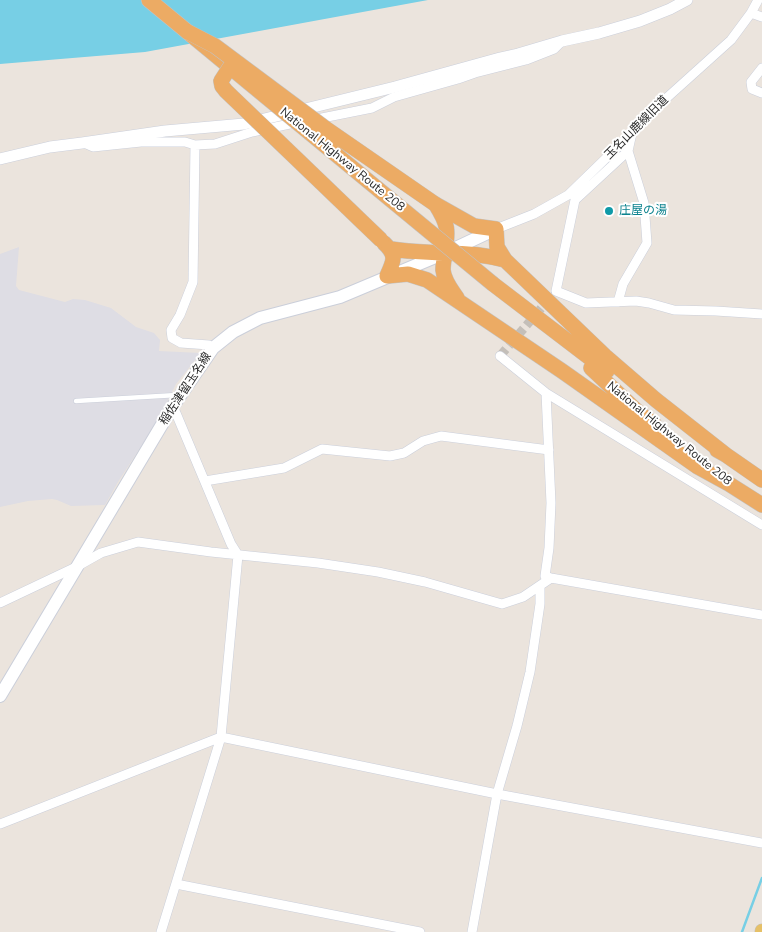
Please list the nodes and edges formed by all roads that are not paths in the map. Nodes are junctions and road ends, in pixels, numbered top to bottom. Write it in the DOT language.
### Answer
graph roads {
  1 [pos="149,0"];
  2 [pos="687,0"];
  3 [pos="758,0"];
  4 [pos="751,13"];
  5 [pos="762,17"];
  6 [pos="188,32"];
  7 [pos="562,41"];
  8 [pos="230,67"];
  9 [pos="762,68"];
  10 [pos="762,93"];
  11 [pos="632,134"];
  12 [pos="82,143"];
  13 [pos="195,145"];
  14 [pos="628,151"];
  15 [pos="0,159"];
  16 [pos="435,204"];
  17 [pos="496,229"];
  18 [pos="386,245"];
  19 [pos="445,253"];
  20 [pos="505,260"];
  21 [pos="387,276"];
  22 [pos="618,302"];
  23 [pos="461,304"];
  24 [pos="762,314"];
  25 [pos="537,317"];
  26 [pos="213,348"];
  27 [pos="500,356"];
  28 [pos="546,392"];
  29 [pos="180,395"];
  30 [pos="76,401"];
  31 [pos="173,406"];
  32 [pos="549,450"];
  33 [pos="726,455"];
  34 [pos="762,480"];
  35 [pos="205,481"];
  36 [pos="728,484"];
  37 [pos="762,505"];
  38 [pos="762,525"];
  39 [pos="238,555"];
  40 [pos="78,566"];
  41 [pos="551,578"];
  42 [pos="540,587"];
  43 [pos="0,602"];
  44 [pos="762,615"];
  45 [pos="0,696"];
  46 [pos="220,737"];
  47 [pos="496,794"];
  48 [pos="0,824"];
  49 [pos="762,843"];
  50 [pos="176,884"];
  51 [pos="161,932"];
  52 [pos="420,932"];
  53 [pos="472,932"];
  1 -- 6 [label="highway, National Highway Route 208"];
  2 -- 7 [label="street"];
  3 -- 4 [label="street, 玉名山鹿線旧道"];
  4 -- 5 [label="street"];
  4 -- 11 [label="street, 玉名山鹿線旧道"];
  6 -- 8 [label="highway, National Highway Route 208, bridge"];
  6 -- 16 [label="highway, bridge"];
  7 -- 12 [label="street"];
  7 -- 13 [label="street"];
  8 -- 18 [label="highway, bridge"];
  8 -- 25 [label="highway, National Highway Route 208, bridge"];
  9 -- 10 [label="street"];
  11 -- 14 [label="street"];
  11 -- 17 [label="street, 玉名山鹿線旧道"];
  12 -- 13 [label="street"];
  12 -- 15 [label="street"];
  13 -- 26 [label="street"];
  14 -- 22 [label="street"];
  14 -- 22 [label="street"];
  16 -- 17 [label="highway"];
  16 -- 19 [label="highway"];
  17 -- 19 [label="main road, 稲佐津留玉名線"];
  17 -- 20 [label="highway"];
  18 -- 19 [label="highway"];
  18 -- 21 [label="highway"];
  19 -- 20 [label="highway"];
  19 -- 21 [label="main road, 稲佐津留玉名線"];
  19 -- 23 [label="highway"];
  20 -- 33 [label="highway"];
  21 -- 23 [label="highway"];
  21 -- 26 [label="main road, 稲佐津留玉名線"];
  22 -- 24 [label="street"];
  23 -- 36 [label="highway"];
  25 -- 33 [label="highway, National Highway Route 208"];
  25 -- 36 [label="highway, National Highway Route 208"];
  26 -- 29 [label="main road, 稲佐津留玉名線"];
  27 -- 28 [label="street"];
  28 -- 32 [label="street"];
  28 -- 38 [label="street"];
  29 -- 30 [label="lane"];
  29 -- 31 [label="main road, 稲佐津留玉名線"];
  31 -- 35 [label="street"];
  31 -- 40 [label="main road, 稲佐津留玉名線"];
  32 -- 35 [label="street"];
  32 -- 41 [label="street"];
  33 -- 34 [label="highway, National Highway Route 208"];
  35 -- 39 [label="street"];
  36 -- 37 [label="highway, National Highway Route 208"];
  39 -- 40 [label="street"];
  39 -- 42 [label="street"];
  39 -- 46 [label="street"];
  40 -- 43 [label="street"];
  40 -- 45 [label="main road, 稲佐津留玉名線"];
  41 -- 42 [label="street"];
  41 -- 44 [label="street"];
  42 -- 47 [label="street"];
  46 -- 47 [label="street"];
  46 -- 48 [label="street"];
  46 -- 50 [label="street"];
  47 -- 49 [label="street"];
  47 -- 53 [label="street"];
  50 -- 51 [label="street"];
  50 -- 52 [label="street"];
}
